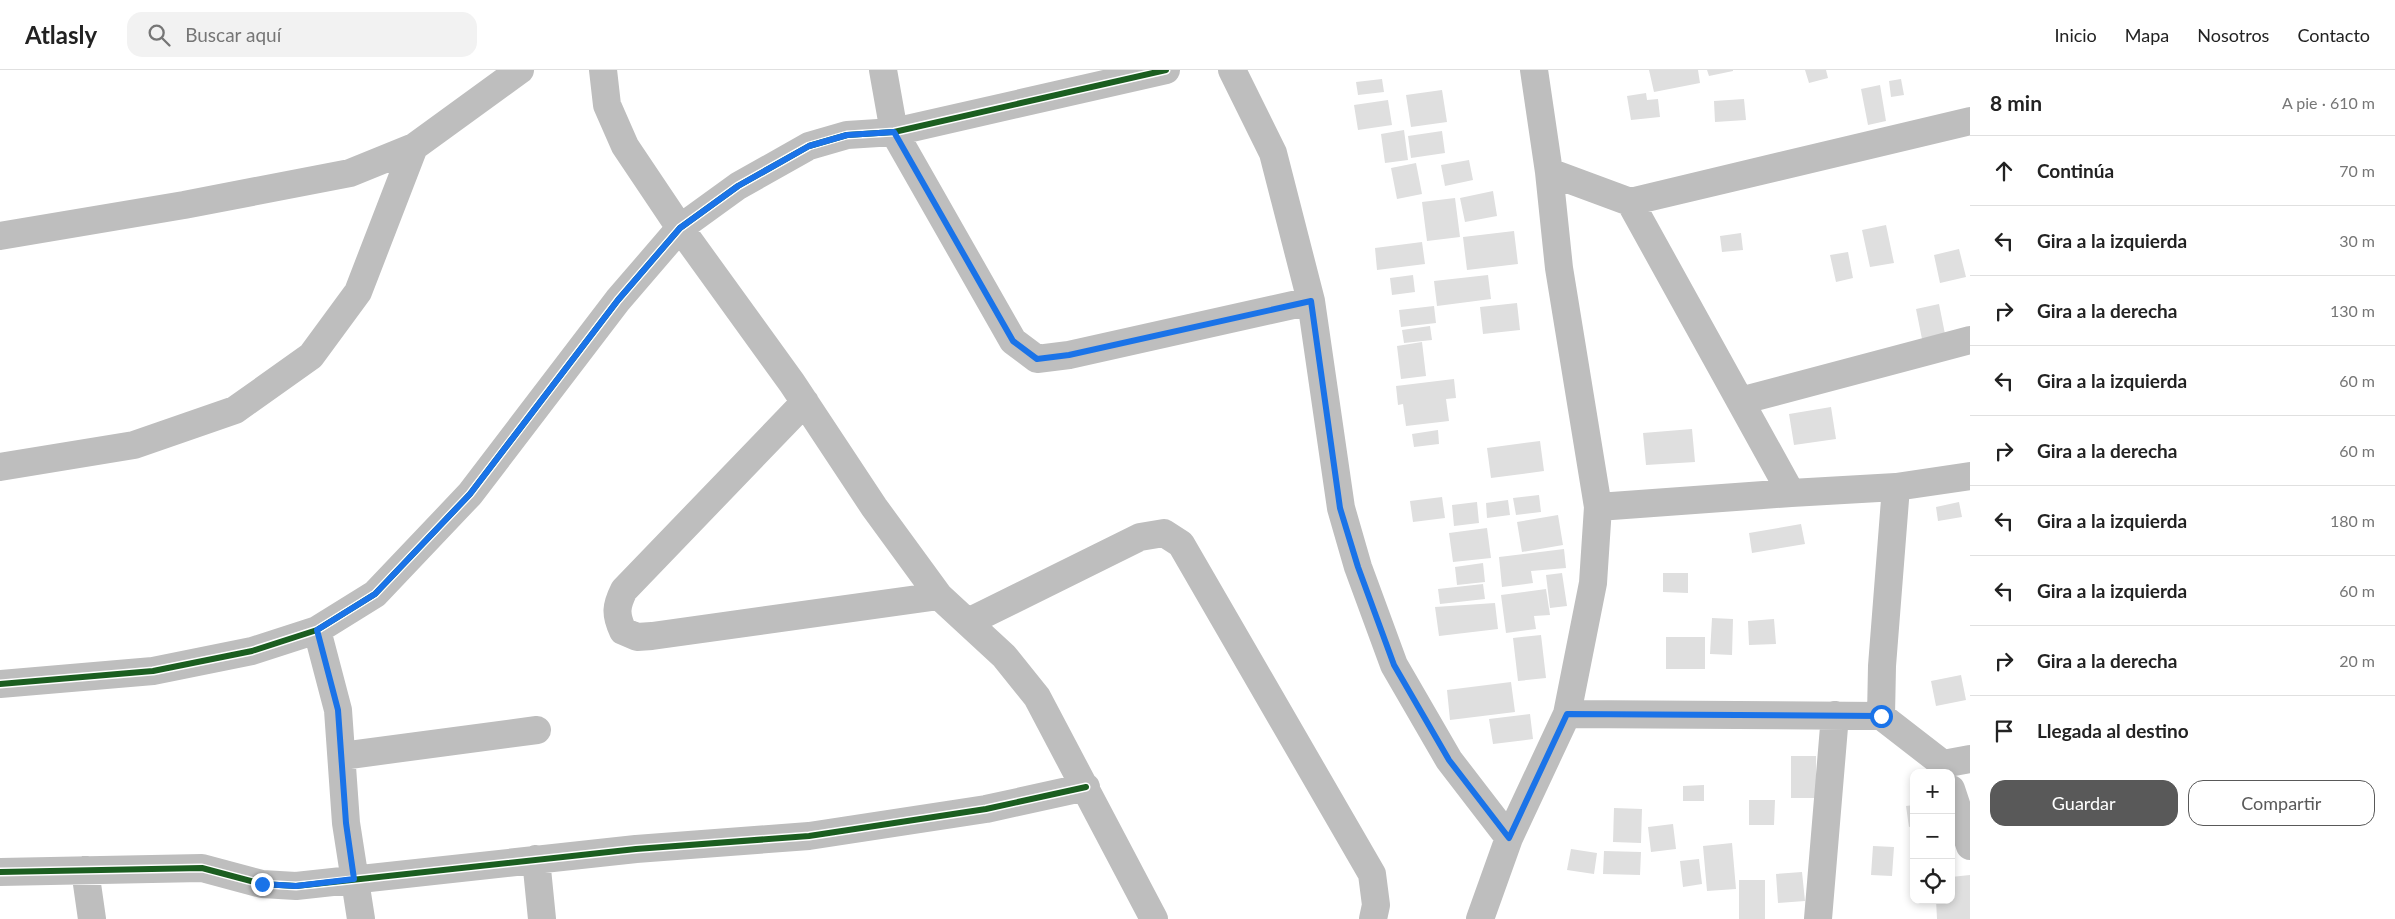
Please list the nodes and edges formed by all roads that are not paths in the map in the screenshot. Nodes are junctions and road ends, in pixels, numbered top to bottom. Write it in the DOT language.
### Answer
graph roads {
  1 [pos="520,70"];
  2 [pos="603,70"];
  3 [pos="883,70"];
  4 [pos="1166,70"];
  5 [pos="1232,70"];
  6 [pos="1534,70"];
  7 [pos="1970,120"];
  8 [pos="894,132"];
  9 [pos="414,147"];
  10 [pos="1549,172"];
  11 [pos="1630,202"];
  12 [pos="680,228"];
  13 [pos="0,236"];
  14 [pos="1311,301"];
  15 [pos="1970,340"];
  16 [pos="1740,401"];
  17 [pos="804,402"];
  18 [pos="0,467"];
  19 [pos="1970,476"];
  20 [pos="1896,487"];
  21 [pos="1791,492"];
  22 [pos="1598,507"];
  23 [pos="939,596"];
  24 [pos="968,622"];
  25 [pos="317,630"];
  26 [pos="0,684"];
  27 [pos="1567,714"];
  28 [pos="1835,715"];
  29 [pos="1881,716"];
  30 [pos="537,730"];
  31 [pos="342,756"];
  32 [pos="1970,759"];
  33 [pos="1940,769"];
  34 [pos="1955,769"];
  35 [pos="1086,787"];
  36 [pos="1955,800"];
  37 [pos="1509,838"];
  38 [pos="1970,846"];
  39 [pos="536,859"];
  40 [pos="85,870"];
  41 [pos="0,872"];
  42 [pos="354,879"];
  43 [pos="92,919"];
  44 [pos="360,919"];
  45 [pos="542,919"];
  46 [pos="1154,919"];
  47 [pos="1373,919"];
  48 [pos="1480,919"];
  49 [pos="1818,919"];
  1 -- 9 [label="street"];
  2 -- 12 [label="street"];
  3 -- 8 [label="street"];
  4 -- 8 [label="street"];
  5 -- 14 [label="street"];
  6 -- 10 [label="street"];
  7 -- 11 [label="street"];
  8 -- 12 [label="street"];
  8 -- 14 [label="street"];
  9 -- 13 [label="street"];
  9 -- 18 [label="street"];
  10 -- 11 [label="street"];
  10 -- 22 [label="street"];
  11 -- 16 [label="street"];
  12 -- 17 [label="street"];
  12 -- 25 [label="street"];
  14 -- 37 [label="street"];
  15 -- 16 [label="street"];
  16 -- 21 [label="street"];
  17 -- 23 [label="street"];
  17 -- 23 [label="street"];
  19 -- 20 [label="street"];
  20 -- 21 [label="street"];
  20 -- 29 [label="street"];
  21 -- 22 [label="street"];
  22 -- 27 [label="street"];
  23 -- 24 [label="street"];
  24 -- 35 [label="street"];
  24 -- 47 [label="street"];
  25 -- 26 [label="street"];
  25 -- 31 [label="street"];
  27 -- 28 [label="street"];
  27 -- 37 [label="street"];
  28 -- 29 [label="street"];
  28 -- 49 [label="street"];
  29 -- 33 [label="street"];
  30 -- 31 [label="street"];
  31 -- 42 [label="street"];
  32 -- 34 [label="street"];
  35 -- 39 [label="street"];
  35 -- 46 [label="street"];
  36 -- 38 [label="street"];
  37 -- 48 [label="street"];
  39 -- 42 [label="street"];
  39 -- 45 [label="street"];
  40 -- 41 [label="street"];
  40 -- 42 [label="street"];
  40 -- 43 [label="street"];
  42 -- 44 [label="street"];
}
